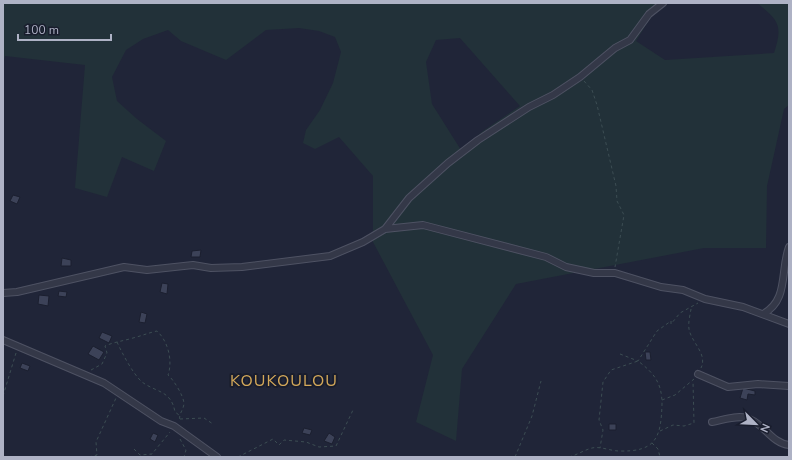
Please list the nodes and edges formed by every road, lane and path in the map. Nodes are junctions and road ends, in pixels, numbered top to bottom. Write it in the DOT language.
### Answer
graph roads {
  1 [pos="663,3"];
  2 [pos="580,77"];
  3 [pos="385,228"];
  4 [pos="789,247"];
  5 [pos="615,274"];
  6 [pos="3,293"];
  7 [pos="705,299"];
  8 [pos="691,308"];
  9 [pos="763,314"];
  10 [pos="789,324"];
  11 [pos="3,340"];
  12 [pos="117,342"];
  13 [pos="19,347"];
  14 [pos="620,354"];
  15 [pos="638,361"];
  16 [pos="698,374"];
  17 [pos="84,375"];
  18 [pos="693,380"];
  19 [pos="541,381"];
  20 [pos="789,386"];
  21 [pos="118,392"];
  22 [pos="3,396"];
  23 [pos="662,400"];
  24 [pos="353,410"];
  25 [pos="179,415"];
  26 [pos="179,419"];
  27 [pos="712,422"];
  28 [pos="214,424"];
  29 [pos="174,426"];
  30 [pos="660,431"];
  31 [pos="181,432"];
  32 [pos="652,442"];
  33 [pos="789,445"];
  34 [pos="600,448"];
  35 [pos="134,449"];
  36 [pos="89,457"];
  37 [pos="184,457"];
  38 [pos="217,457"];
  39 [pos="238,457"];
  40 [pos="515,457"];
  41 [pos="569,457"];
  42 [pos="660,457"];
  1 -- 2 [label="street"];
  2 -- 3 [label="street"];
  2 -- 5 [label="path"];
  3 -- 5 [label="street"];
  3 -- 6 [label="street"];
  4 -- 9 [label="street"];
  5 -- 7 [label="street"];
  7 -- 8 [label="path"];
  7 -- 9 [label="street"];
  8 -- 15 [label="path"];
  8 -- 16 [label="path"];
  9 -- 10 [label="street"];
  11 -- 13 [label="street"];
  12 -- 17 [label="path"];
  12 -- 25 [label="path"];
  12 -- 25 [label="path"];
  13 -- 17 [label="street"];
  13 -- 22 [label="path"];
  14 -- 15 [label="path"];
  15 -- 23 [label="path"];
  15 -- 34 [label="path"];
  16 -- 18 [label="path"];
  16 -- 20 [label="street"];
  17 -- 21 [label="street"];
  18 -- 23 [label="path"];
  18 -- 30 [label="path"];
  19 -- 40 [label="path"];
  21 -- 29 [label="street"];
  21 -- 36 [label="path"];
  23 -- 30 [label="path"];
  24 -- 39 [label="path"];
  25 -- 26 [label="path"];
  26 -- 28 [label="path"];
  26 -- 31 [label="path"];
  27 -- 33 [label="street"];
  29 -- 31 [label="street"];
  29 -- 35 [label="path"];
  30 -- 32 [label="path"];
  31 -- 37 [label="path"];
  31 -- 38 [label="street"];
  32 -- 34 [label="path"];
  32 -- 42 [label="path"];
  34 -- 41 [label="path"];
}
